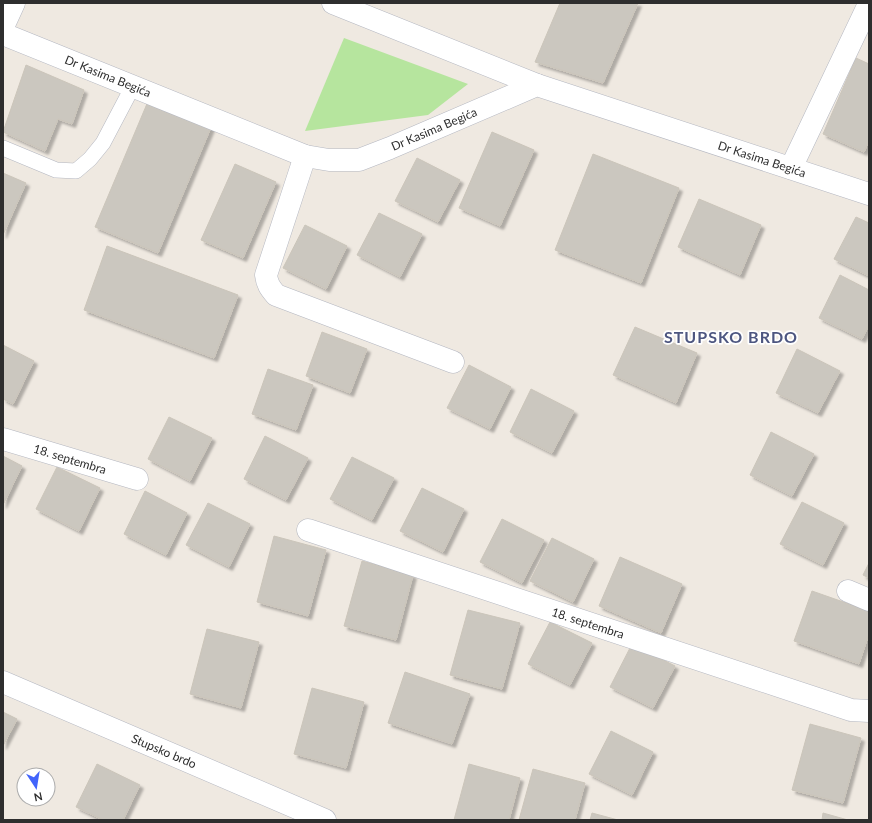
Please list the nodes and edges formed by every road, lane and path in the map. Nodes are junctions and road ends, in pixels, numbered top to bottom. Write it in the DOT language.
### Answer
graph roads {
  1 [pos="14,3"];
  2 [pos="333,3"];
  3 [pos="869,4"];
  4 [pos="3,27"];
  5 [pos="3,34"];
  6 [pos="538,85"];
  7 [pos="133,86"];
  8 [pos="3,148"];
  9 [pos="305,156"];
  10 [pos="791,168"];
  11 [pos="869,194"];
  12 [pos="453,362"];
  13 [pos="3,439"];
  14 [pos="137,479"];
  15 [pos="308,530"];
  16 [pos="848,591"];
  17 [pos="869,600"];
  18 [pos="3,682"];
  19 [pos="869,711"];
  20 [pos="325,820"];
  1 -- 4 [label="street"];
  2 -- 6 [label="street"];
  3 -- 10 [label="street"];
  5 -- 7 [label="street, Dr Kasima Begića"];
  6 -- 9 [label="street, Dr Kasima Begića"];
  6 -- 10 [label="street, Dr Kasima Begića"];
  7 -- 8 [label="lane"];
  7 -- 9 [label="street, Dr Kasima Begića"];
  9 -- 12 [label="street"];
  10 -- 11 [label="street, Dr Kasima Begića"];
  13 -- 14 [label="street, 18. septembra"];
  15 -- 19 [label="street, 18. septembra"];
  16 -- 17 [label="street"];
  18 -- 20 [label="street, Stupsko brdo"];
}
